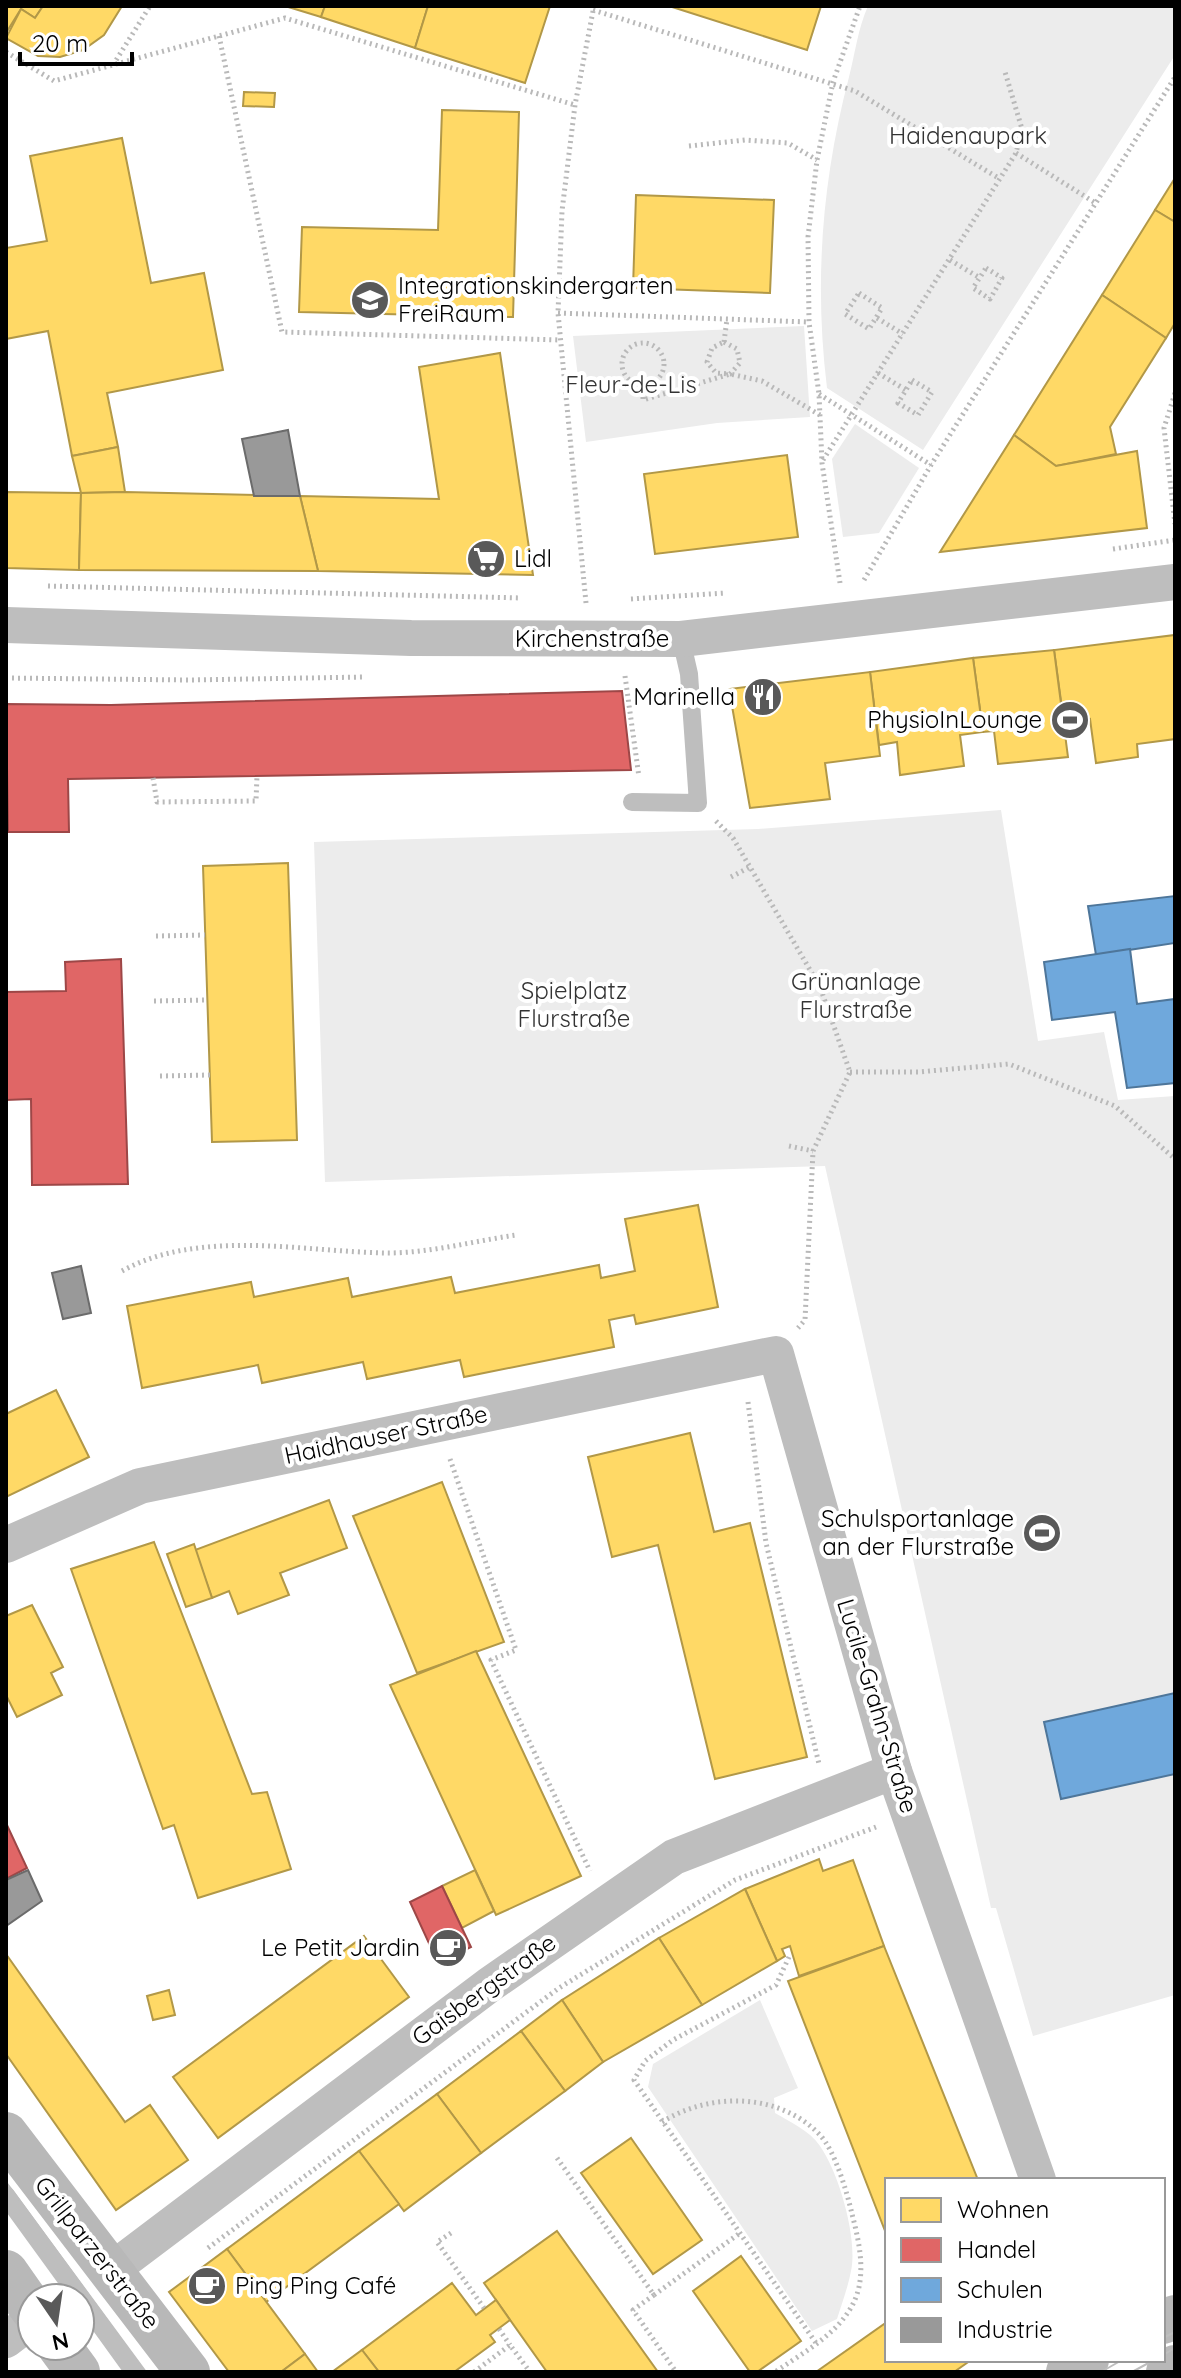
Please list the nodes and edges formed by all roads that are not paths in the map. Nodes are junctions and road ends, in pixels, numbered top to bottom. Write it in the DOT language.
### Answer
graph roads {
  1 [pos="1175,582"];
  2 [pos="6,625"];
  3 [pos="681,639"];
  4 [pos="637,802"];
  5 [pos="759,1357"];
  6 [pos="6,1545"];
  7 [pos="894,1771"];
  8 [pos="6,2134"];
  9 [pos="1037,2178"];
  10 [pos="6,2195"];
  11 [pos="110,2271"];
  12 [pos="1175,2367"];
  13 [pos="135,2372"];
  14 [pos="188,2372"];
  15 [pos="1168,2372"];
  1 -- 3 [label="street, Kirchenstraße"];
  2 -- 3 [label="street, Kirchenstraße"];
  3 -- 4 [label="lane"];
  5 -- 6 [label="street, Haidhauser Straße"];
  5 -- 7 [label="street, Lucile-Grahn-Straße"];
  7 -- 9 [label="street, Lucile-Grahn-Straße"];
  7 -- 11 [label="street, Gaisbergstraße"];
  8 -- 11 [label="main road, Grillparzerstraße"];
  10 -- 13 [label="lane"];
  11 -- 14 [label="main road, Grillparzerstraße"];
  12 -- 15 [label="main road"];
}
